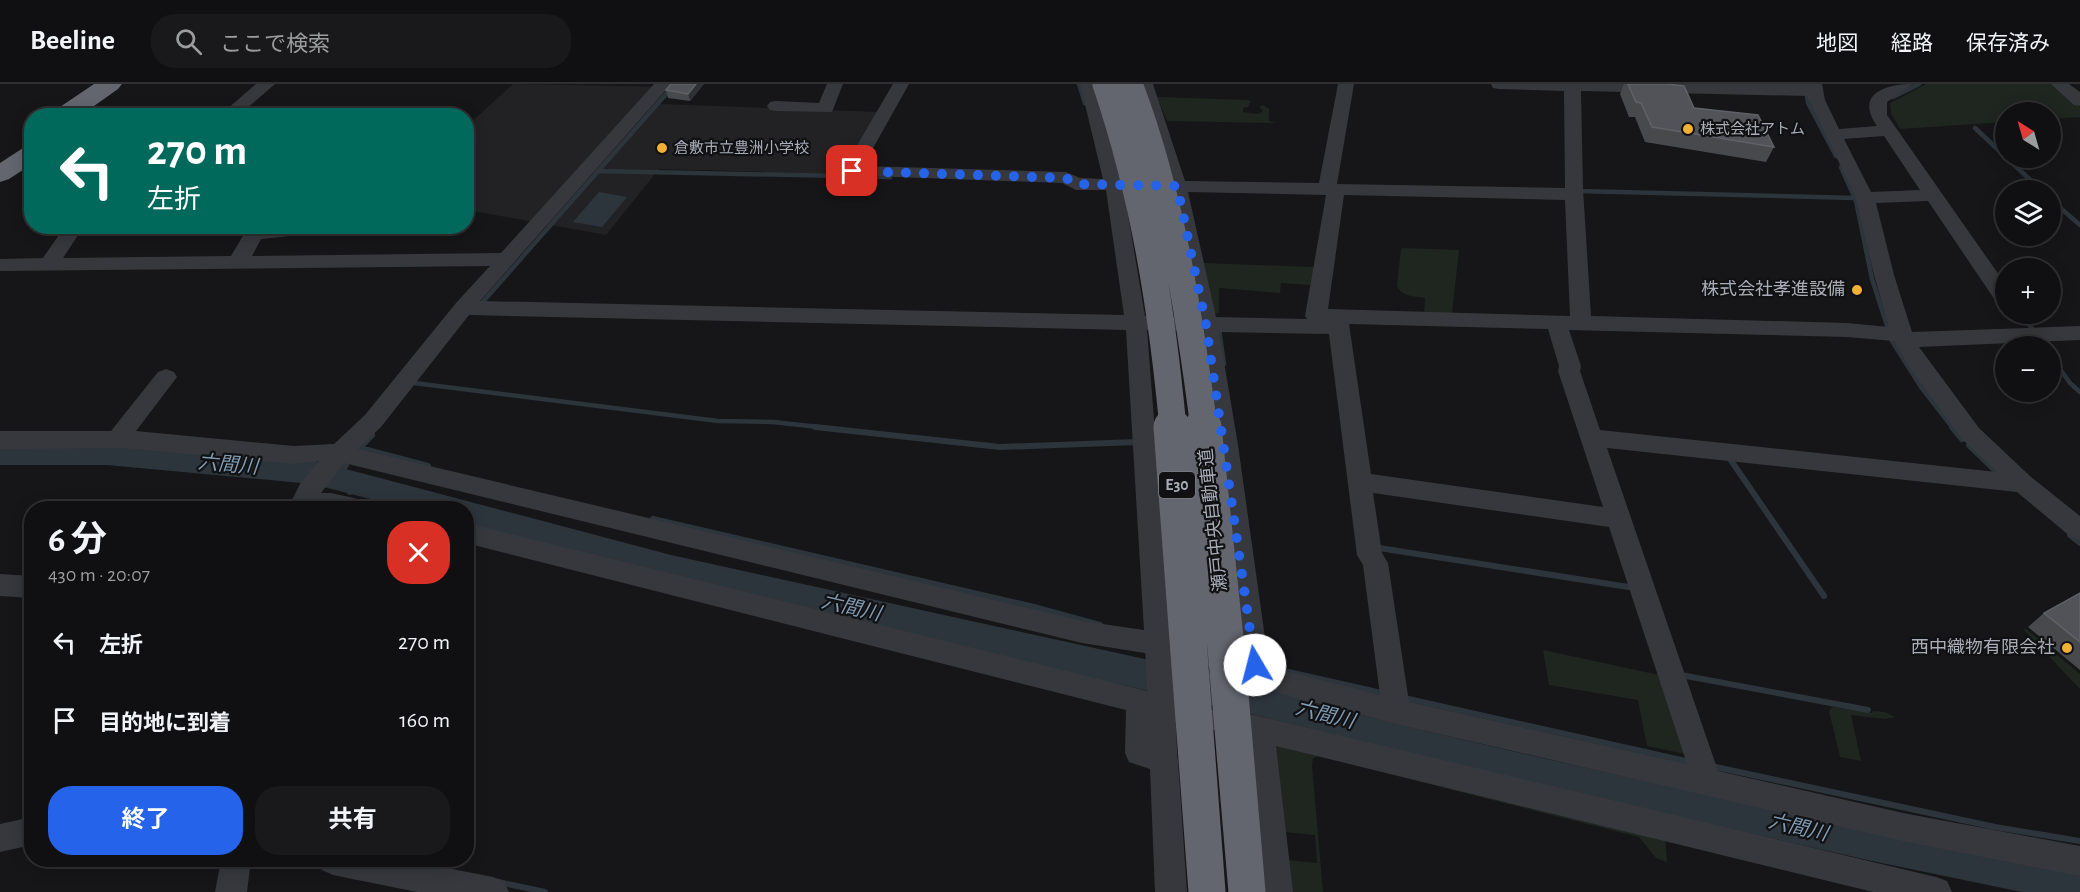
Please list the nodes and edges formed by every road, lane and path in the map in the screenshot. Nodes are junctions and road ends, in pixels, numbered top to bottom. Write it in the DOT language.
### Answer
graph roads {
  1 [pos="110,84"];
  2 [pos="133,84"];
  3 [pos="267,84"];
  4 [pos="641,84"];
  5 [pos="663,84"];
  6 [pos="835,84"];
  7 [pos="901,84"];
  8 [pos="1088,84"];
  9 [pos="1106,84"];
  10 [pos="1130,84"];
  11 [pos="1145,84"];
  12 [pos="1346,84"];
  13 [pos="1499,84"];
  14 [pos="1905,84"];
  15 [pos="2059,84"];
  16 [pos="1575,85"];
  17 [pos="1810,89"];
  18 [pos="2080,101"];
  19 [pos="776,106"];
  20 [pos="75,108"];
  21 [pos="98,108"];
  22 [pos="237,108"];
  23 [pos="1889,130"];
  24 [pos="1835,135"];
  25 [pos="24,141"];
  26 [pos="0,157"];
  27 [pos="24,158"];
  28 [pos="0,174"];
  29 [pos="1114,184"];
  30 [pos="1177,186"];
  31 [pos="1330,188"];
  32 [pos="1574,192"];
  33 [pos="1934,195"];
  34 [pos="1865,198"];
  35 [pos="70,234"];
  36 [pos="253,234"];
  37 [pos="505,259"];
  38 [pos="238,262"];
  39 [pos="49,264"];
  40 [pos="0,265"];
  41 [pos="1995,285"];
  42 [pos="463,308"];
  43 [pos="1337,322"];
  44 [pos="1137,323"];
  45 [pos="2022,324"];
  46 [pos="1206,325"];
  47 [pos="1563,326"];
  48 [pos="2080,333"];
  49 [pos="1897,335"];
  50 [pos="2032,335"];
  51 [pos="166,377"];
  52 [pos="117,439"];
  53 [pos="1598,439"];
  54 [pos="0,440"];
  55 [pos="337,456"];
  56 [pos="1366,482"];
  57 [pos="2013,482"];
  58 [pos="304,500"];
  59 [pos="1618,519"];
  60 [pos="2080,530"];
  61 [pos="474,535"];
  62 [pos="0,585"];
  63 [pos="24,586"];
  64 [pos="1159,650"];
  65 [pos="1255,665"];
  66 [pos="1140,701"];
  67 [pos="1394,701"];
  68 [pos="1260,730"];
  69 [pos="1164,760"];
  70 [pos="1703,770"];
  71 [pos="24,833"];
  72 [pos="0,838"];
  73 [pos="2080,861"];
  74 [pos="235,867"];
  75 [pos="368,867"];
  76 [pos="231,892"];
  77 [pos="493,892"];
  78 [pos="1171,892"];
  79 [pos="1207,892"];
  80 [pos="1247,892"];
  81 [pos="1277,892"];
  82 [pos="1936,892"];
  1 -- 20 [label="highway"];
  2 -- 21 [label="highway"];
  3 -- 22 [label="street"];
  4 -- 5 [label="street"];
  5 -- 37 [label="street"];
  6 -- 19 [label="street"];
  7 -- 29 [label="street"];
  8 -- 29 [label="street"];
  9 -- 79 [label="highway, 瀬戸中央自動車道 / E30, bridge"];
  10 -- 80 [label="highway, 瀬戸中央自動車道 / E30, bridge"];
  11 -- 30 [label="street"];
  12 -- 31 [label="street"];
  13 -- 16 [label="street"];
  14 -- 23 [label="street"];
  15 -- 18 [label="street"];
  16 -- 17 [label="street"];
  16 -- 32 [label="street"];
  17 -- 24 [label="street"];
  23 -- 24 [label="street"];
  23 -- 33 [label="street"];
  24 -- 34 [label="street"];
  25 -- 26 [label="highway"];
  27 -- 28 [label="highway"];
  29 -- 30 [label="street"];
  29 -- 44 [label="street"];
  30 -- 31 [label="street"];
  30 -- 46 [label="street"];
  31 -- 32 [label="street"];
  31 -- 43 [label="street"];
  32 -- 47 [label="street"];
  33 -- 34 [label="street"];
  33 -- 41 [label="street"];
  34 -- 49 [label="street"];
  35 -- 39 [label="street"];
  36 -- 38 [label="street"];
  37 -- 38 [label="street"];
  37 -- 42 [label="street"];
  38 -- 39 [label="street"];
  39 -- 40 [label="street"];
  42 -- 44 [label="street"];
  42 -- 55 [label="street"];
  43 -- 46 [label="street"];
  43 -- 47 [label="street"];
  43 -- 56 [label="street"];
  44 -- 46 [label="street"];
  44 -- 64 [label="street"];
  45 -- 50 [label="street"];
  46 -- 65 [label="street"];
  47 -- 49 [label="street"];
  47 -- 53 [label="street"];
  48 -- 50 [label="street"];
  49 -- 50 [label="street"];
  49 -- 57 [label="street"];
  51 -- 52 [label="street"];
  52 -- 54 [label="street"];
  52 -- 55 [label="street"];
  53 -- 57 [label="street"];
  53 -- 59 [label="street"];
  55 -- 58 [label="street"];
  55 -- 64 [label="street"];
  56 -- 59 [label="street"];
  56 -- 67 [label="street"];
  57 -- 60 [label="street"];
  59 -- 70 [label="street"];
  61 -- 66 [label="street"];
  62 -- 63 [label="street"];
  64 -- 65 [label="street"];
  64 -- 69 [label="street, bridge"];
  65 -- 67 [label="street"];
  66 -- 68 [label="street"];
  66 -- 69 [label="street"];
  67 -- 70 [label="street"];
  68 -- 81 [label="street"];
  68 -- 82 [label="street"];
  69 -- 78 [label="street"];
  70 -- 73 [label="street"];
  71 -- 72 [label="street"];
  74 -- 76 [label="street"];
  75 -- 77 [label="street"];
}
